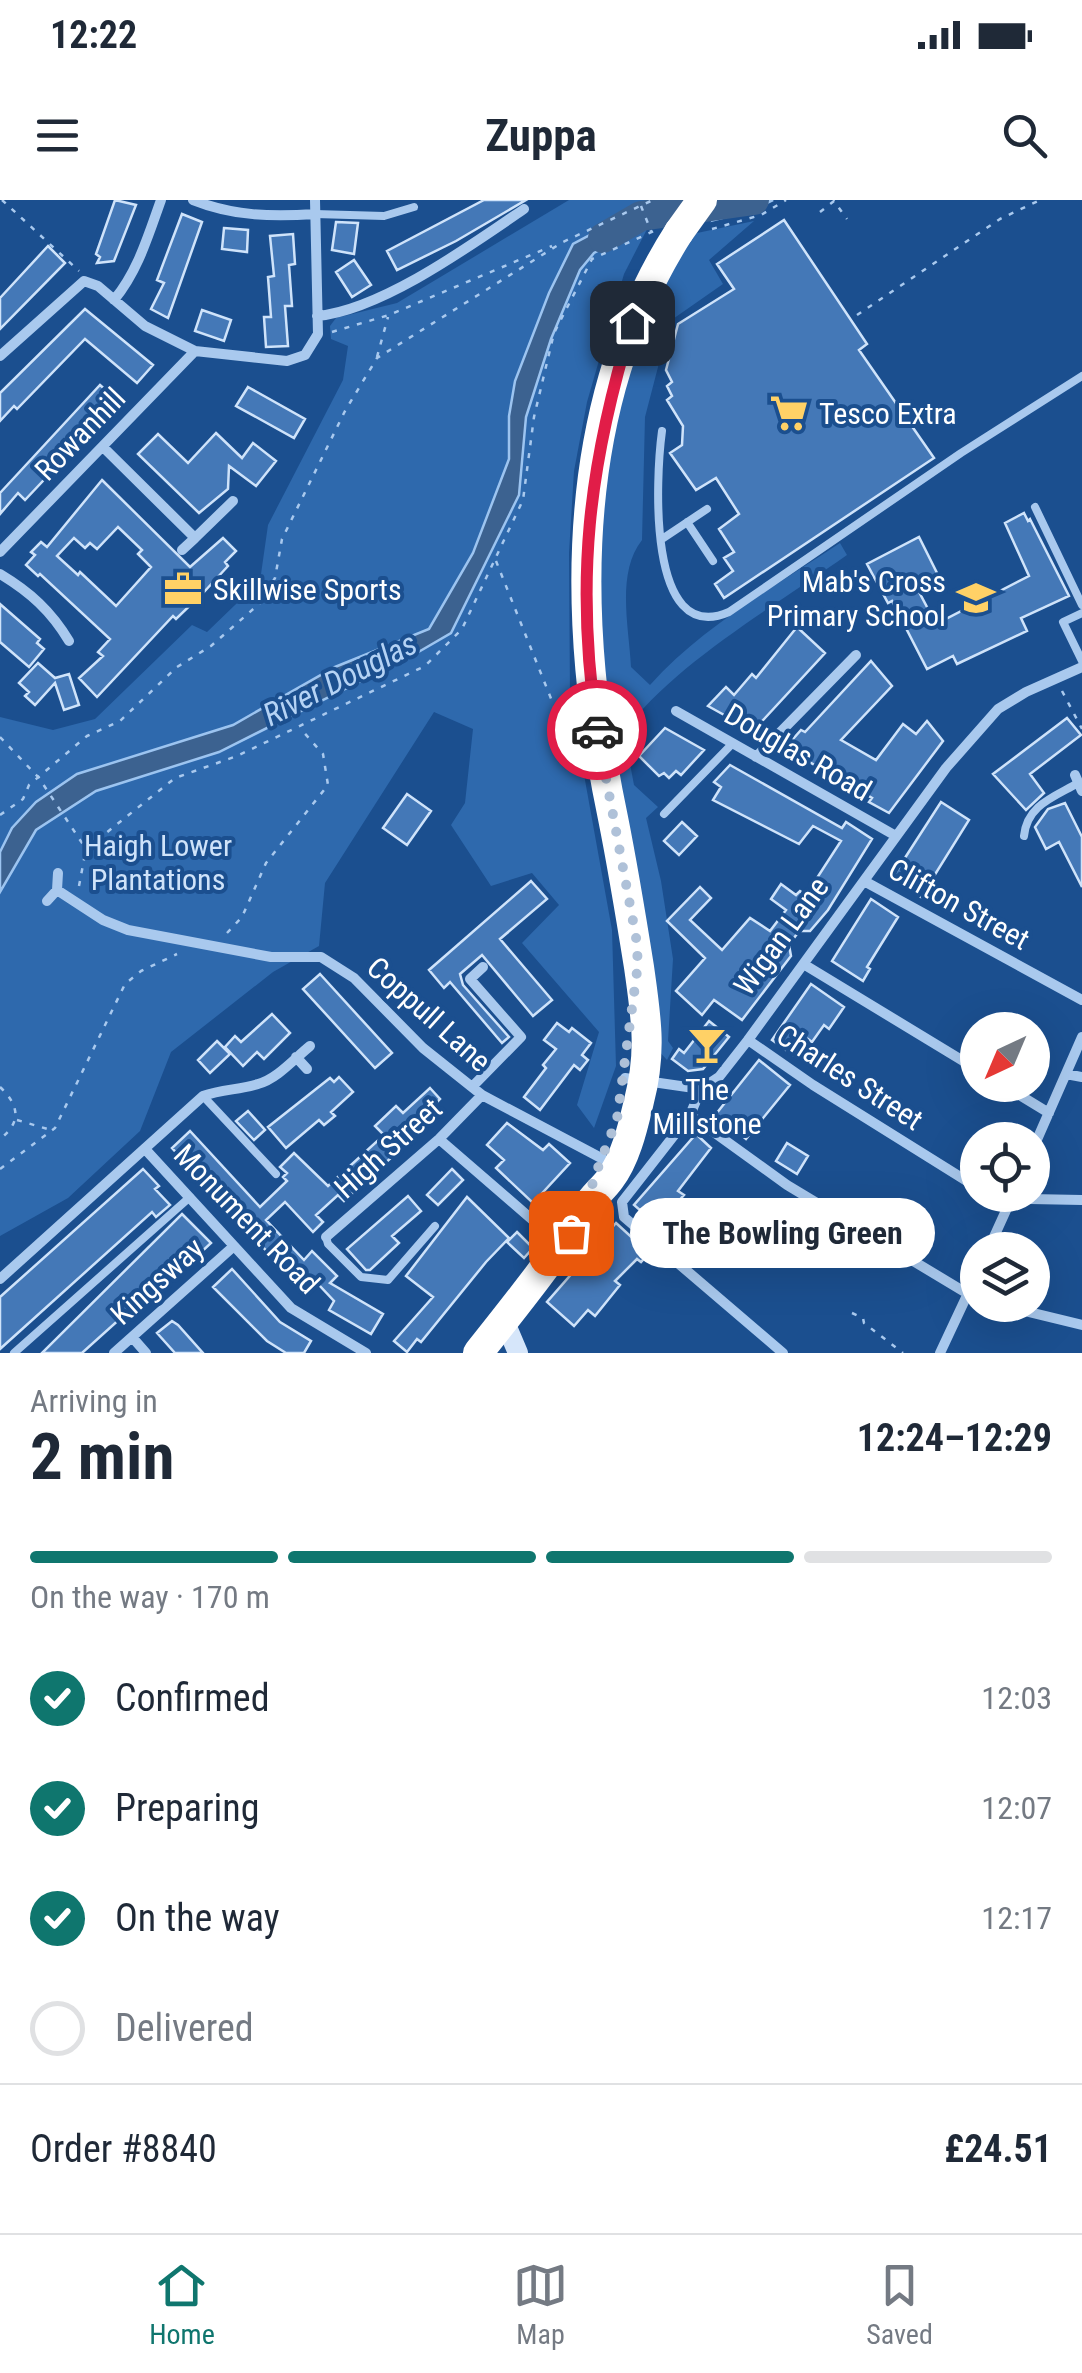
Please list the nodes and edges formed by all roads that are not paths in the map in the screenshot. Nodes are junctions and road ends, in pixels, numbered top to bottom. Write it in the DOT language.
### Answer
graph roads {
  1 [pos="160,200"];
  2 [pos="193,200"];
  3 [pos="315,200"];
  4 [pos="702,200"];
  5 [pos="414,207"];
  6 [pos="524,208"];
  7 [pos="314,214"];
  8 [pos="114,300"];
  9 [pos="317,316"];
  10 [pos="196,350"];
  11 [pos="0,356"];
  12 [pos="1082,376"];
  13 [pos="662,431"];
  14 [pos="103,447"];
  15 [pos="233,501"];
  16 [pos="1036,507"];
  17 [pos="707,509"];
  18 [pos="687,522"];
  19 [pos="195,538"];
  20 [pos="662,540"];
  21 [pos="182,550"];
  22 [pos="0,552"];
  23 [pos="713,561"];
  24 [pos="0,574"];
  25 [pos="1082,605"];
  26 [pos="1082,613"];
  27 [pos="69,641"];
  28 [pos="856,655"];
  29 [pos="1082,664"];
  30 [pos="676,710"];
  31 [pos="733,743"];
  32 [pos="756,756"];
  33 [pos="1078,783"];
  34 [pos="664,814"];
  35 [pos="896,836"];
  36 [pos="1024,836"];
  37 [pos="58,873"];
  38 [pos="864,881"];
  39 [pos="58,890"];
  40 [pos="47,901"];
  41 [pos="805,965"];
  42 [pos="483,968"];
  43 [pos="1082,1000"];
  44 [pos="1082,1037"];
  45 [pos="748,1040"];
  46 [pos="310,1046"];
  47 [pos="296,1057"];
  48 [pos="960,1059"];
  49 [pos="307,1069"];
  50 [pos="1066,1074"];
  51 [pos="1082,1077"];
  52 [pos="634,1079"];
  53 [pos="701,1089"];
  54 [pos="477,1091"];
  55 [pos="204,1096"];
  56 [pos="1030,1102"];
  57 [pos="1049,1114"];
  58 [pos="690,1115"];
  59 [pos="1045,1122"];
  60 [pos="439,1140"];
  61 [pos="145,1149"];
  62 [pos="590,1152"];
  63 [pos="276,1174"];
  64 [pos="960,1177"];
  65 [pos="190,1197"];
  66 [pos="1050,1199"];
  67 [pos="1082,1200"];
  68 [pos="587,1205"];
  69 [pos="435,1226"];
  70 [pos="326,1237"];
  71 [pos="563,1245"];
  72 [pos="234,1246"];
  73 [pos="0,1279"];
  74 [pos="960,1291"];
  75 [pos="1050,1317"];
  76 [pos="960,1319"];
  77 [pos="504,1320"];
  78 [pos="1082,1324"];
  79 [pos="132,1337"];
  80 [pos="14,1353"];
  81 [pos="114,1353"];
  82 [pos="146,1353"];
  83 [pos="366,1353"];
  84 [pos="478,1353"];
  85 [pos="518,1353"];
  86 [pos="783,1353"];
  87 [pos="940,1353"];
  1 -- 8 [label="street"];
  2 -- 7 [label="street"];
  3 -- 7 [label="street"];
  4 -- 52 [label="highway, bridge"];
  5 -- 7 [label="lane"];
  6 -- 9 [label="street"];
  7 -- 9 [label="street"];
  8 -- 10 [label="street"];
  8 -- 11 [label="street"];
  9 -- 10 [label="street"];
  10 -- 14 [label="street, Rowanhill"];
  12 -- 20 [label="lane"];
  13 -- 20 [label="lane"];
  14 -- 19 [label="street"];
  14 -- 22 [label="street, Rowanhill"];
  15 -- 19 [label="street"];
  16 -- 25 [label="lane"];
  17 -- 18 [label="lane"];
  18 -- 20 [label="lane"];
  18 -- 23 [label="lane"];
  19 -- 21 [label="street"];
  24 -- 27 [label="street"];
  26 -- 29 [label="lane"];
  28 -- 32 [label="street"];
  29 -- 35 [label="street, Wigan Lane"];
  30 -- 31 [label="street, Douglas Road"];
  31 -- 32 [label="street, Douglas Road"];
  31 -- 34 [label="lane"];
  32 -- 35 [label="street, Douglas Road"];
  33 -- 36 [label="lane"];
  35 -- 38 [label="street, Wigan Lane"];
  37 -- 39 [label="street"];
  38 -- 41 [label="street, Wigan Lane"];
  38 -- 43 [label="street, Clifton Street"];
  39 -- 40 [label="street"];
  39 -- 54 [label="street, Coppull Lane"];
  41 -- 45 [label="street, Wigan Lane"];
  41 -- 48 [label="street"];
  42 -- 54 [label="street, High Street"];
  44 -- 50 [label="street"];
  45 -- 53 [label="street, Wigan Lane"];
  45 -- 64 [label="street, Charles Street"];
  46 -- 47 [label="street"];
  47 -- 49 [label="street"];
  47 -- 55 [label="street"];
  50 -- 51 [label="street"];
  50 -- 57 [label="street"];
  52 -- 53 [label="street"];
  52 -- 62 [label="highway"];
  52 -- 68 [label="highway"];
  53 -- 58 [label="street, Wigan Lane"];
  54 -- 60 [label="street, High Street"];
  54 -- 62 [label="street, Coppull Lane"];
  55 -- 61 [label="street"];
  55 -- 63 [label="lane"];
  56 -- 57 [label="street"];
  57 -- 59 [label="street"];
  58 -- 74 [label="street"];
  58 -- 86 [label="street, Wigan Lane"];
  60 -- 70 [label="street, High Street"];
  60 -- 71 [label="street"];
  61 -- 65 [label="street, Monument Road"];
  61 -- 73 [label="street"];
  62 -- 68 [label="highway"];
  65 -- 72 [label="street, Monument Road"];
  65 -- 80 [label="lane"];
  66 -- 67 [label="street"];
  68 -- 71 [label="highway"];
  69 -- 70 [label="lane"];
  71 -- 77 [label="highway"];
  72 -- 79 [label="street, Kingsway"];
  72 -- 83 [label="street, Monument Road"];
  75 -- 78 [label="street"];
  76 -- 87 [label="street"];
  77 -- 84 [label="highway"];
  77 -- 85 [label="street"];
  79 -- 81 [label="street, Kingsway"];
  79 -- 82 [label="street"];
}
